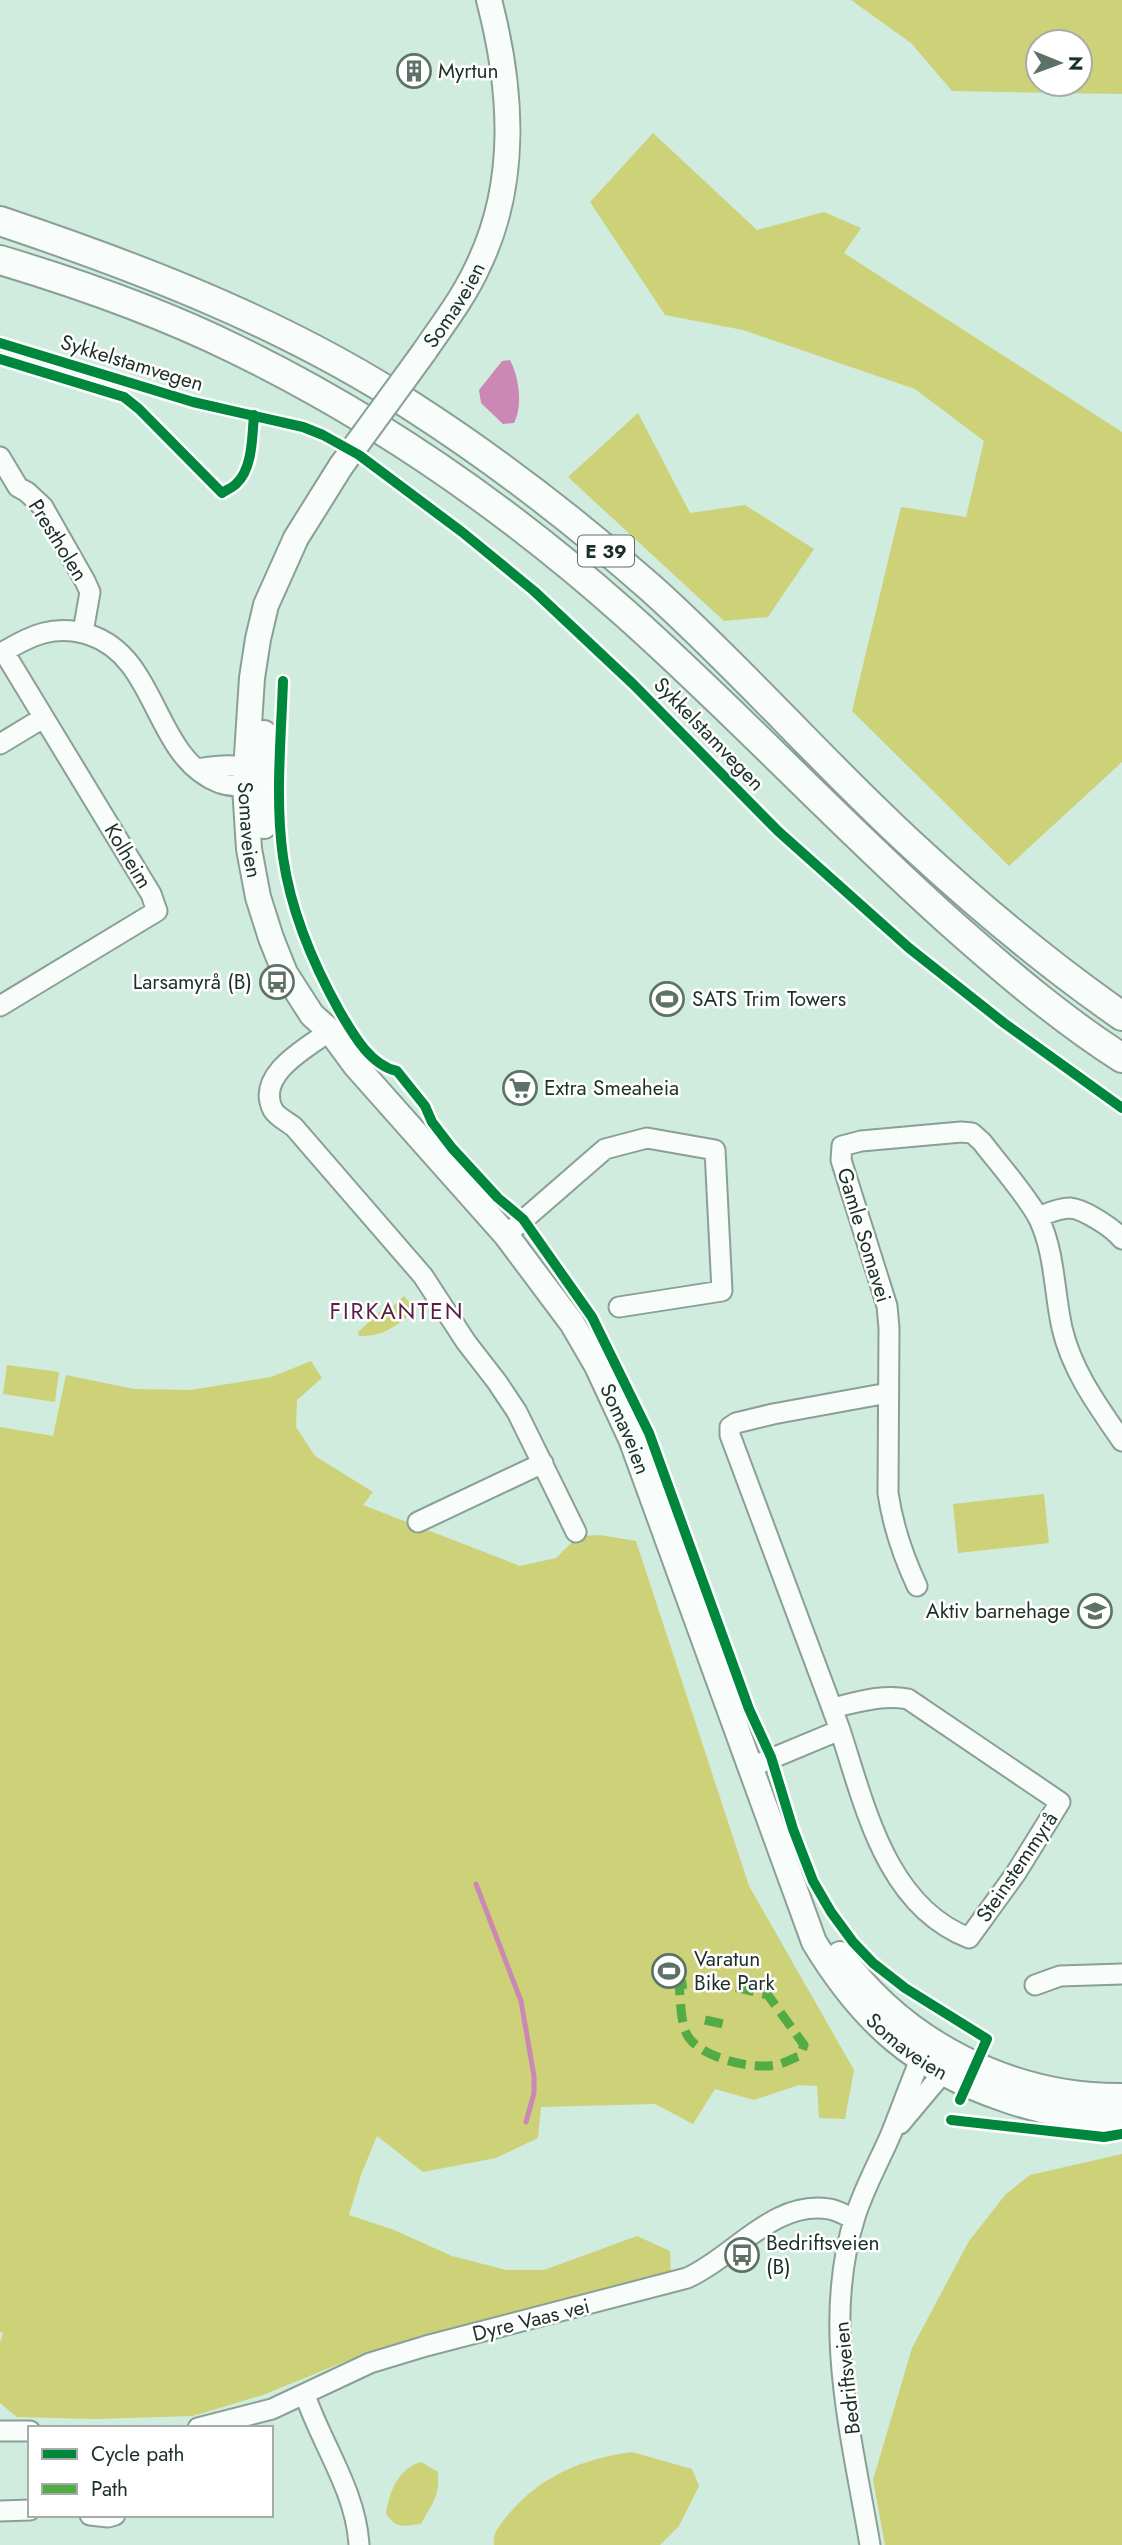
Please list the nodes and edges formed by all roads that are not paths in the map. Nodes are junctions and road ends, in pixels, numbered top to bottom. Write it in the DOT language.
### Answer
graph roads {
  1 [pos="489,0"];
  2 [pos="0,221"];
  3 [pos="0,260"];
  4 [pos="0,457"];
  5 [pos="83,632"];
  6 [pos="2,653"];
  7 [pos="43,718"];
  8 [pos="0,744"];
  9 [pos="251,777"];
  10 [pos="0,1006"];
  11 [pos="1122,1016"];
  12 [pos="330,1031"];
  13 [pos="1122,1058"];
  14 [pos="1038,1217"];
  15 [pos="506,1235"];
  16 [pos="1122,1238"];
  17 [pos="619,1307"];
  18 [pos="888,1393"];
  19 [pos="1122,1441"];
  20 [pos="544,1463"];
  21 [pos="418,1522"];
  22 [pos="576,1532"];
  23 [pos="917,1586"];
  24 [pos="832,1708"];
  25 [pos="840,1730"];
  26 [pos="751,1767"];
  27 [pos="799,1896"];
  28 [pos="1122,1974"];
  29 [pos="1035,1985"];
  30 [pos="944,2048"];
  31 [pos="920,2060"];
  32 [pos="942,2074"];
  33 [pos="1122,2096"];
  34 [pos="1122,2118"];
  35 [pos="890,2135"];
  36 [pos="854,2219"];
  37 [pos="305,2395"];
  38 [pos="206,2426"];
  39 [pos="0,2431"];
  40 [pos="28,2431"];
  41 [pos="28,2510"];
  42 [pos="0,2511"];
  43 [pos="359,2545"];
  44 [pos="870,2545"];
  1 -- 9 [label="main road, Somaveien, bridge"];
  2 -- 11 [label="highway, E 39"];
  3 -- 13 [label="highway, E 39"];
  4 -- 5 [label="street, Prestholen"];
  5 -- 6 [label="street"];
  5 -- 9 [label="street"];
  6 -- 7 [label="street, Kolheim"];
  7 -- 8 [label="street"];
  7 -- 10 [label="street, Kolheim"];
  9 -- 12 [label="main road, Somaveien"];
  12 -- 15 [label="main road, Somaveien"];
  12 -- 20 [label="street"];
  14 -- 16 [label="street"];
  14 -- 18 [label="street, Gamle Somavei"];
  14 -- 19 [label="street, Gamle Somavei"];
  15 -- 17 [label="street"];
  15 -- 26 [label="main road, Somaveien"];
  18 -- 23 [label="street, Gamle Somavei"];
  18 -- 24 [label="street, Steinstemmyrå"];
  20 -- 21 [label="street"];
  20 -- 22 [label="street"];
  24 -- 25 [label="street, Steinstemmyrå"];
  24 -- 25 [label="street, Steinstemmyrå"];
  25 -- 26 [label="street"];
  26 -- 27 [label="main road, Somaveien"];
  27 -- 30 [label="main road, Somaveien"];
  27 -- 31 [label="main road, Somaveien"];
  28 -- 29 [label="street"];
  30 -- 31 [label="street"];
  30 -- 32 [label="street"];
  30 -- 33 [label="main road, Somaveien"];
  31 -- 32 [label="main road, Somaveien"];
  31 -- 35 [label="street, Bedriftsveien"];
  32 -- 34 [label="main road, Somaveien"];
  32 -- 35 [label="street, Bedriftsveien"];
  35 -- 36 [label="street, Bedriftsveien"];
  36 -- 37 [label="street, Dyre Vaas vei"];
  36 -- 44 [label="street, Bedriftsveien"];
  37 -- 38 [label="street, Dyre Vaas vei"];
  37 -- 43 [label="street"];
  39 -- 40 [label="street"];
  41 -- 42 [label="street"];
}
